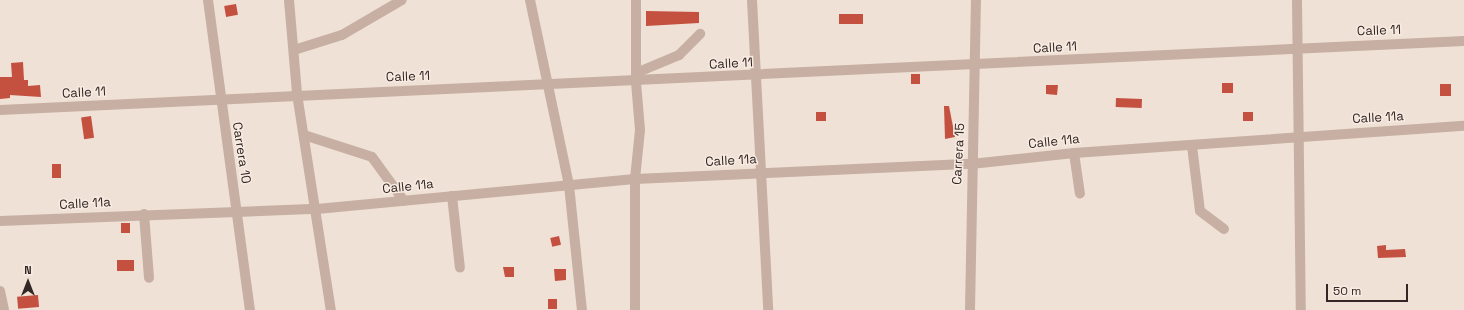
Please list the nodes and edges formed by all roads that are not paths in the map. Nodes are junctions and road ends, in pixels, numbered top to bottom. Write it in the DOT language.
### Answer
graph roads {
  1 [pos="208,0"];
  2 [pos="289,0"];
  3 [pos="402,0"];
  4 [pos="530,0"];
  5 [pos="636,0"];
  6 [pos="752,0"];
  7 [pos="976,0"];
  8 [pos="1297,0"];
  9 [pos="700,34"];
  10 [pos="1464,41"];
  11 [pos="1298,48"];
  12 [pos="294,50"];
  13 [pos="978,65"];
  14 [pos="756,76"];
  15 [pos="636,77"];
  16 [pos="550,86"];
  17 [pos="297,94"];
  18 [pos="220,100"];
  19 [pos="0,110"];
  20 [pos="1464,126"];
  21 [pos="304,135"];
  22 [pos="1300,136"];
  23 [pos="1192,146"];
  24 [pos="1074,153"];
  25 [pos="971,164"];
  26 [pos="759,172"];
  27 [pos="635,179"];
  28 [pos="569,185"];
  29 [pos="1080,194"];
  30 [pos="452,196"];
  31 [pos="404,201"];
  32 [pos="317,209"];
  33 [pos="237,211"];
  34 [pos="144,214"];
  35 [pos="0,221"];
  36 [pos="1224,229"];
  37 [pos="460,268"];
  38 [pos="149,278"];
  39 [pos="0,291"];
  40 [pos="4,310"];
  41 [pos="250,310"];
  42 [pos="332,310"];
  43 [pos="582,310"];
  44 [pos="635,310"];
  45 [pos="768,310"];
  46 [pos="970,310"];
  47 [pos="1301,310"];
  1 -- 18 [label="street, Carrera 10"];
  2 -- 12 [label="street"];
  3 -- 12 [label="street"];
  4 -- 16 [label="street"];
  5 -- 15 [label="street"];
  6 -- 14 [label="street"];
  7 -- 13 [label="street, Carrera 15"];
  8 -- 11 [label="street"];
  9 -- 15 [label="street"];
  10 -- 11 [label="street, Calle 11"];
  11 -- 13 [label="street, Calle 11"];
  11 -- 22 [label="street"];
  12 -- 17 [label="street"];
  13 -- 14 [label="street, Calle 11"];
  13 -- 25 [label="street, Carrera 15"];
  14 -- 15 [label="street, Calle 11"];
  14 -- 26 [label="street"];
  15 -- 16 [label="street, Calle 11"];
  15 -- 27 [label="street"];
  16 -- 17 [label="street, Calle 11"];
  16 -- 28 [label="street"];
  17 -- 18 [label="street, Calle 11"];
  17 -- 21 [label="street"];
  18 -- 19 [label="street, Calle 11"];
  18 -- 33 [label="street, Carrera 10"];
  20 -- 22 [label="street, Calle 11a"];
  21 -- 31 [label="street"];
  21 -- 32 [label="street"];
  22 -- 23 [label="street, Calle 11a"];
  22 -- 47 [label="street"];
  23 -- 24 [label="street, Calle 11a"];
  23 -- 36 [label="street"];
  24 -- 25 [label="street, Calle 11a"];
  24 -- 29 [label="street"];
  25 -- 26 [label="street, Calle 11a"];
  25 -- 46 [label="street, Carrera 15"];
  26 -- 27 [label="street, Calle 11a"];
  26 -- 45 [label="street"];
  27 -- 28 [label="street, Calle 11a"];
  27 -- 44 [label="street"];
  28 -- 30 [label="street, Calle 11a"];
  28 -- 43 [label="street"];
  30 -- 31 [label="street, Calle 11a"];
  30 -- 37 [label="street"];
  31 -- 32 [label="street, Calle 11a"];
  32 -- 33 [label="street, Calle 11a"];
  32 -- 42 [label="street"];
  33 -- 34 [label="street, Calle 11a"];
  33 -- 41 [label="street, Carrera 10"];
  34 -- 35 [label="street, Calle 11a"];
  34 -- 38 [label="street"];
  39 -- 40 [label="street"];
}
